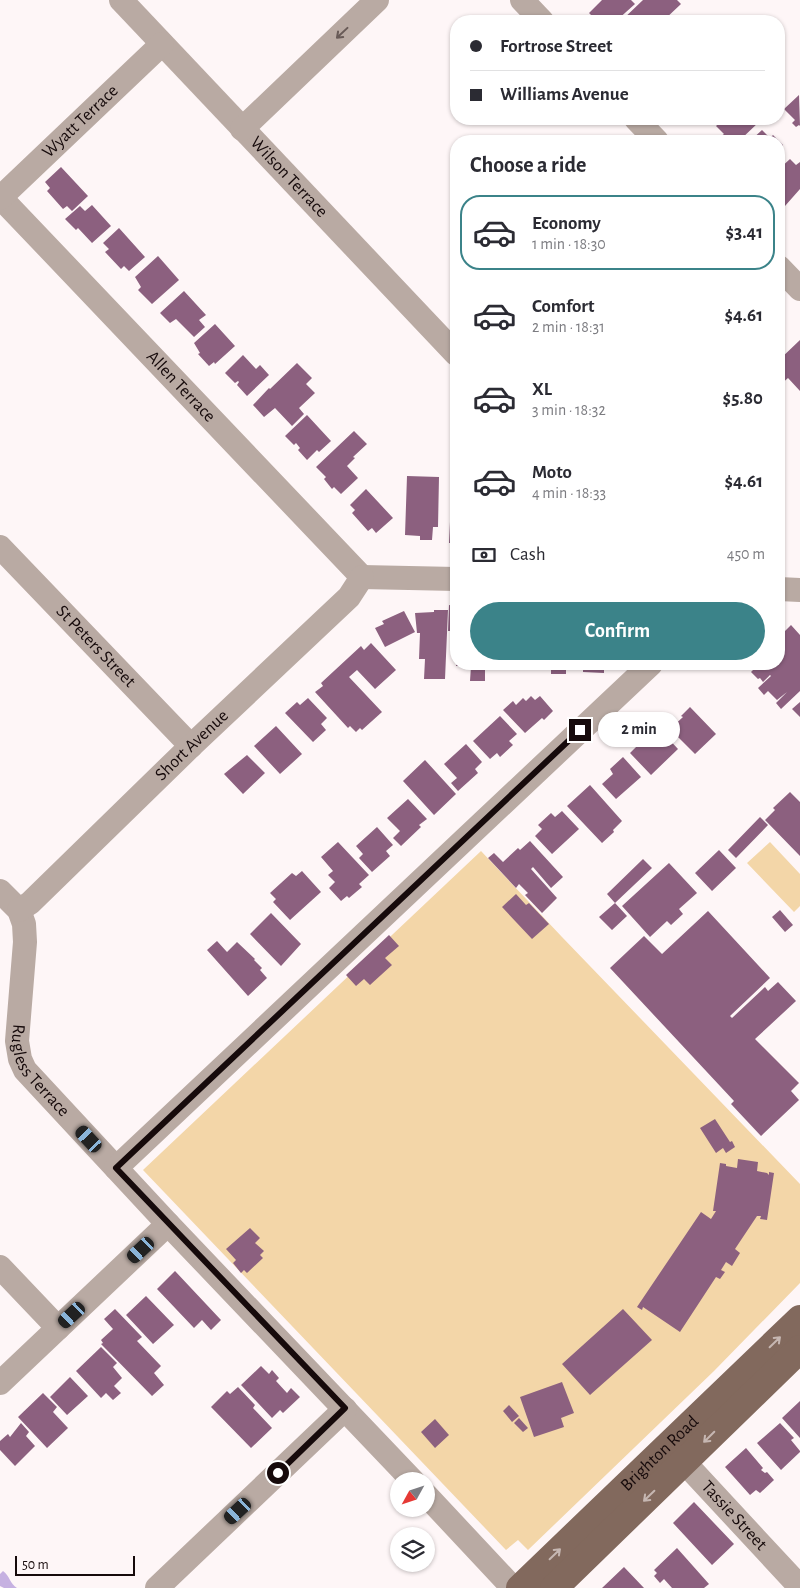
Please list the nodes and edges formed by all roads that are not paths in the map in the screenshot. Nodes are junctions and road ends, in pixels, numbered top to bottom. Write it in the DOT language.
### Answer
graph roads {
  1 [pos="121,0"];
  2 [pos="378,0"];
  3 [pos="522,0"];
  4 [pos="536,15"];
  5 [pos="162,44"];
  6 [pos="642,125"];
  7 [pos="242,129"];
  8 [pos="651,135"];
  9 [pos="0,197"];
  10 [pos="785,273"];
  11 [pos="800,289"];
  12 [pos="450,348"];
  13 [pos="0,547"];
  14 [pos="362,577"];
  15 [pos="450,580"];
  16 [pos="785,589"];
  17 [pos="800,590"];
  18 [pos="645,670"];
  19 [pos="191,746"];
  20 [pos="0,891"];
  21 [pos="19,910"];
  22 [pos="116,1168"];
  23 [pos="168,1224"];
  24 [pos="0,1266"];
  25 [pos="800,1319"];
  26 [pos="58,1328"];
  27 [pos="800,1349"];
  28 [pos="760,1372"];
  29 [pos="0,1383"];
  30 [pos="345,1408"];
  31 [pos="676,1454"];
  32 [pos="405,1472"];
  33 [pos="435,1505"];
  34 [pos="157,1588"];
  35 [pos="513,1588"];
  36 [pos="520,1588"];
  37 [pos="554,1588"];
  38 [pos="800,1588"];
  1 -- 5 [label="street, Wilson Terrace"];
  2 -- 7 [label="street, one-way"];
  3 -- 4 [label="street"];
  5 -- 7 [label="street, Wilson Terrace"];
  5 -- 9 [label="street, Wyatt Terrace"];
  6 -- 8 [label="street"];
  7 -- 12 [label="street, Wilson Terrace"];
  9 -- 14 [label="street, Allen Terrace"];
  10 -- 11 [label="street"];
  13 -- 19 [label="street, St Peters Street"];
  14 -- 15 [label="street"];
  14 -- 19 [label="street, Short Avenue"];
  16 -- 17 [label="street"];
  18 -- 22 [label="street"];
  19 -- 21 [label="street, Short Avenue"];
  20 -- 21 [label="street"];
  21 -- 22 [label="street, Rugless Terrace"];
  22 -- 23 [label="street, Rugless Terrace"];
  23 -- 26 [label="street"];
  23 -- 30 [label="street, Rugless Terrace"];
  24 -- 26 [label="street"];
  28 -- 25 [label="main road, Brighton Road, one-way"];
  26 -- 29 [label="street"];
  27 -- 28 [label="main road, Brighton Road"];
  28 -- 31 [label="main road, Brighton Road"];
  30 -- 32 [label="street, Rugless Terrace"];
  30 -- 34 [label="street"];
  36 -- 31 [label="main road, Brighton Road, one-way"];
  31 -- 37 [label="main road, Brighton Road, one-way"];
  31 -- 38 [label="street, Tassie Street"];
  33 -- 35 [label="street"];
}
